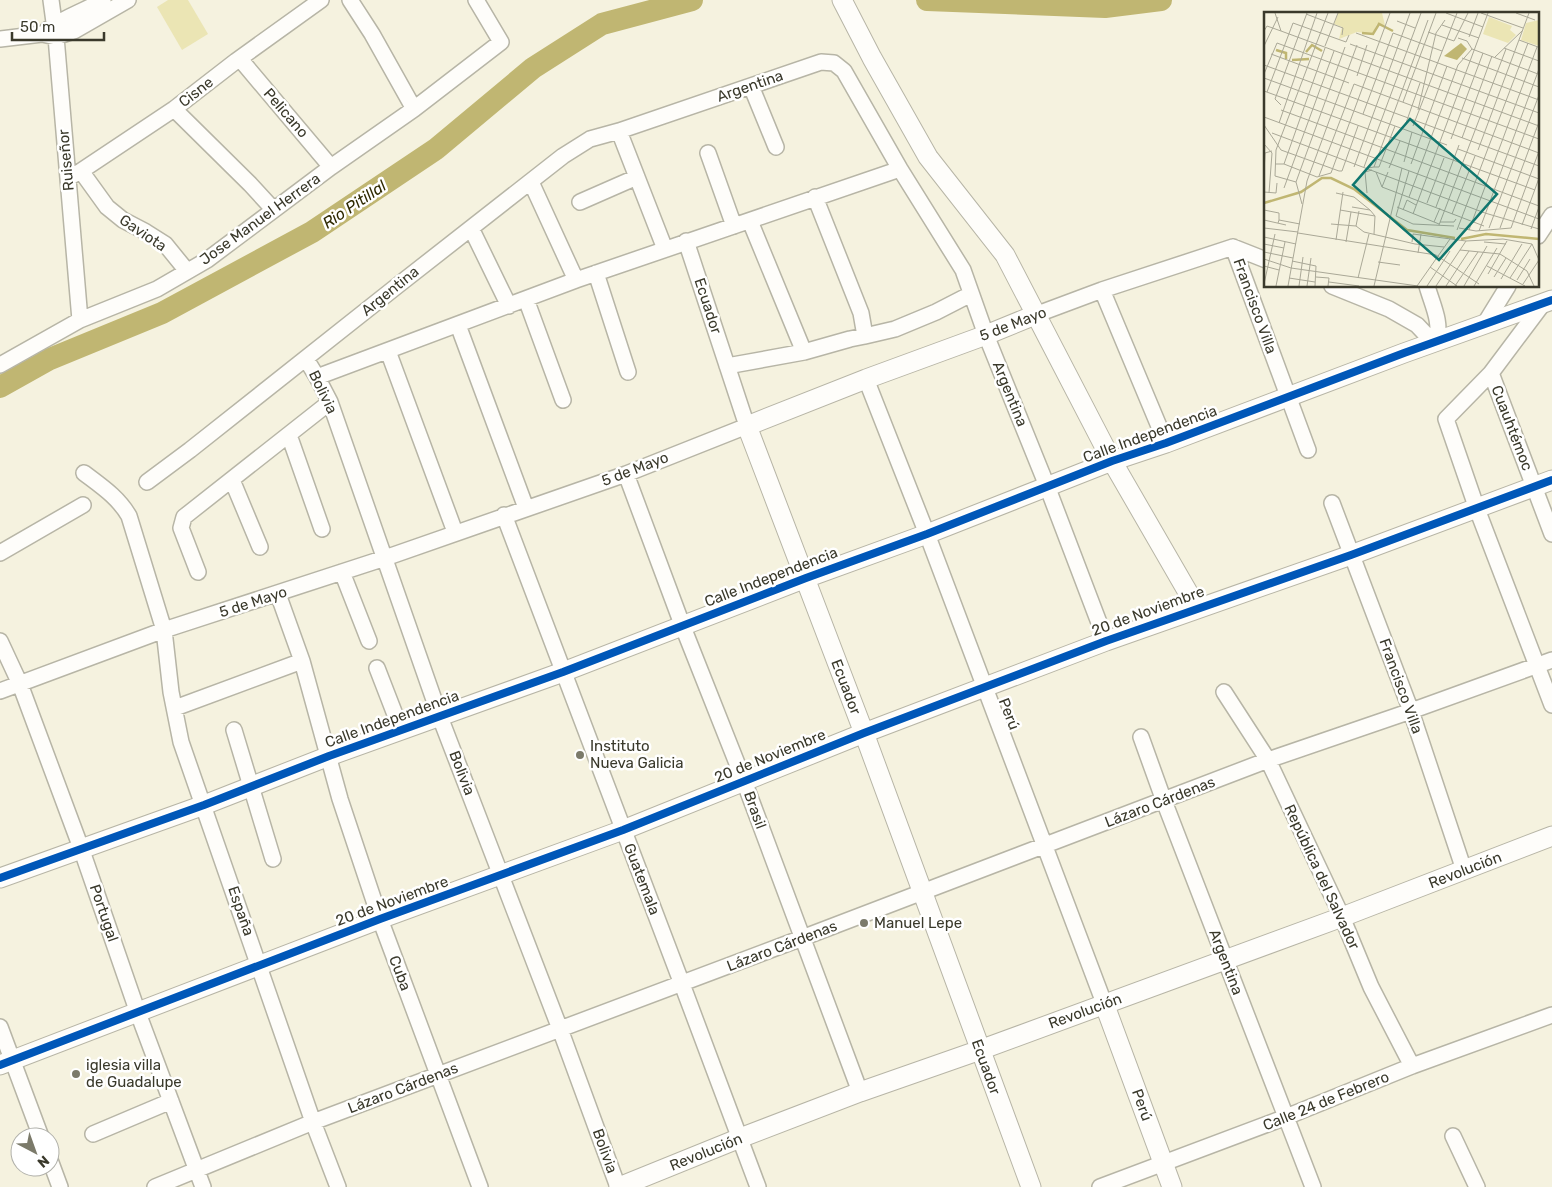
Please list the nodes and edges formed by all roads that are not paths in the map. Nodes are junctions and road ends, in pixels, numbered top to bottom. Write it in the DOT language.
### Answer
graph roads {
  1 [pos="51,0"];
  2 [pos="103,0"];
  3 [pos="128,0"];
  4 [pos="321,0"];
  5 [pos="350,0"];
  6 [pos="476,0"];
  7 [pos="842,0"];
  8 [pos="51,32"];
  9 [pos="0,39"];
  10 [pos="240,59"];
  11 [pos="751,86"];
  12 [pos="174,109"];
  13 [pos="414,109"];
  14 [pos="619,131"];
  15 [pos="776,147"];
  16 [pos="708,153"];
  17 [pos="332,167"];
  18 [pos="900,169"];
  19 [pos="75,175"];
  20 [pos="637,178"];
  21 [pos="532,182"];
  22 [pos="815,197"];
  23 [pos="580,202"];
  24 [pos="273,210"];
  25 [pos="1552,215"];
  26 [pos="750,221"];
  27 [pos="734,226"];
  28 [pos="471,228"];
  29 [pos="1540,233"];
  30 [pos="686,242"];
  31 [pos="1233,247"];
  32 [pos="665,249"];
  33 [pos="1264,259"];
  34 [pos="187,272"];
  35 [pos="596,273"];
  36 [pos="576,280"];
  37 [pos="1337,288"];
  38 [pos="1428,288"];
  39 [pos="1507,288"];
  40 [pos="1102,290"];
  41 [pos="971,294"];
  42 [pos="526,299"];
  43 [pos="1547,303"];
  44 [pos="509,306"];
  45 [pos="1035,316"];
  46 [pos="80,320"];
  47 [pos="458,325"];
  48 [pos="1484,325"];
  49 [pos="865,336"];
  50 [pos="986,336"];
  51 [pos="1435,342"];
  52 [pos="388,351"];
  53 [pos="804,352"];
  54 [pos="306,359"];
  55 [pos="0,365"];
  56 [pos="727,366"];
  57 [pos="628,372"];
  58 [pos="1491,373"];
  59 [pos="317,377"];
  60 [pos="866,379"];
  61 [pos="1288,398"];
  62 [pos="563,400"];
  63 [pos="330,402"];
  64 [pos="747,426"];
  65 [pos="290,435"];
  66 [pos="1166,443"];
  67 [pos="1308,450"];
  68 [pos="1112,461"];
  69 [pos="84,473"];
  70 [pos="626,474"];
  71 [pos="232,480"];
  72 [pos="1552,480"];
  73 [pos="147,482"];
  74 [pos="1047,486"];
  75 [pos="1534,487"];
  76 [pos="1332,503"];
  77 [pos="83,505"];
  78 [pos="526,508"];
  79 [pos="1477,509"];
  80 [pos="504,515"];
  81 [pos="322,530"];
  82 [pos="455,532"];
  83 [pos="927,534"];
  84 [pos="1552,534"];
  85 [pos="260,547"];
  86 [pos="0,553"];
  87 [pos="1351,555"];
  88 [pos="385,558"];
  89 [pos="198,572"];
  90 [pos="342,572"];
  91 [pos="806,578"];
  92 [pos="278,594"];
  93 [pos="1197,608"];
  94 [pos="683,627"];
  95 [pos="164,630"];
  96 [pos="0,641"];
  97 [pos="369,641"];
  98 [pos="1106,641"];
  99 [pos="1552,660"];
  100 [pos="302,662"];
  101 [pos="1538,665"];
  102 [pos="378,668"];
  103 [pos="563,672"];
  104 [pos="20,684"];
  105 [pos="984,688"];
  106 [pos="0,691"];
  107 [pos="1224,692"];
  108 [pos="1552,705"];
  109 [pos="174,708"];
  110 [pos="1411,711"];
  111 [pos="440,716"];
  112 [pos="234,730"];
  113 [pos="401,730"];
  114 [pos="864,733"];
  115 [pos="1141,737"];
  116 [pos="329,756"];
  117 [pos="1268,760"];
  118 [pos="744,781"];
  119 [pos="251,786"];
  120 [pos="1164,801"];
  121 [pos="204,805"];
  122 [pos="623,830"];
  123 [pos="1552,836"];
  124 [pos="1045,846"];
  125 [pos="82,848"];
  126 [pos="273,859"];
  127 [pos="1464,870"];
  128 [pos="501,875"];
  129 [pos="0,878"];
  130 [pos="922,892"];
  131 [pos="1342,917"];
  132 [pos="380,919"];
  133 [pos="802,938"];
  134 [pos="1224,959"];
  135 [pos="260,965"];
  136 [pos="682,984"];
  137 [pos="1104,1003"];
  138 [pos="138,1013"];
  139 [pos="1552,1015"];
  140 [pos="0,1027"];
  141 [pos="560,1029"];
  142 [pos="980,1050"];
  143 [pos="6,1063"];
  144 [pos="1412,1066"];
  145 [pos="438,1075"];
  146 [pos="860,1092"];
  147 [pos="172,1100"];
  148 [pos="1286,1117"];
  149 [pos="313,1122"];
  150 [pos="36,1127"];
  151 [pos="93,1134"];
  152 [pos="1453,1136"];
  153 [pos="740,1138"];
  154 [pos="1163,1163"];
  155 [pos="198,1170"];
  156 [pos="155,1187"];
  157 [pos="204,1187"];
  158 [pos="338,1187"];
  159 [pos="480,1187"];
  160 [pos="619,1187"];
  161 [pos="758,1187"];
  162 [pos="1031,1187"];
  163 [pos="1100,1187"];
  164 [pos="1172,1187"];
  165 [pos="1313,1187"];
  166 [pos="1477,1187"];
  1 -- 8 [label="street, Ruiseñor"];
  2 -- 8 [label="street"];
  3 -- 8 [label="street"];
  4 -- 10 [label="street, Cisne"];
  5 -- 13 [label="street"];
  6 -- 13 [label="street, Jose Manuel Herrera"];
  7 -- 45 [label="street"];
  8 -- 9 [label="street"];
  8 -- 19 [label="street, Ruiseñor"];
  10 -- 12 [label="street, Cisne"];
  10 -- 17 [label="street, Pelicano"];
  11 -- 14 [label="street, Argentina"];
  11 -- 15 [label="street"];
  11 -- 18 [label="street, Argentina"];
  12 -- 19 [label="street, Cisne"];
  12 -- 24 [label="street"];
  13 -- 17 [label="street, Jose Manuel Herrera"];
  14 -- 20 [label="street"];
  14 -- 21 [label="street, Argentina"];
  16 -- 27 [label="street"];
  17 -- 24 [label="street, Jose Manuel Herrera"];
  18 -- 22 [label="street"];
  18 -- 41 [label="street, Argentina"];
  19 -- 34 [label="street, Gaviota"];
  19 -- 46 [label="street, Ruiseñor"];
  20 -- 23 [label="street"];
  20 -- 32 [label="street"];
  21 -- 28 [label="street, Argentina"];
  21 -- 36 [label="street"];
  22 -- 26 [label="street"];
  22 -- 49 [label="street"];
  24 -- 34 [label="street, Jose Manuel Herrera"];
  25 -- 29 [label="street"];
  26 -- 27 [label="street"];
  26 -- 53 [label="street"];
  27 -- 30 [label="street"];
  28 -- 44 [label="street"];
  28 -- 54 [label="street, Argentina"];
  30 -- 32 [label="street"];
  30 -- 56 [label="street, Ecuador"];
  31 -- 33 [label="street"];
  31 -- 40 [label="street, 5 de Mayo"];
  31 -- 61 [label="street, Francisco Villa"];
  32 -- 35 [label="street"];
  34 -- 46 [label="street, Jose Manuel Herrera"];
  35 -- 36 [label="street"];
  35 -- 57 [label="street"];
  36 -- 42 [label="street"];
  37 -- 51 [label="street"];
  38 -- 51 [label="street"];
  39 -- 48 [label="street"];
  40 -- 45 [label="street, 5 de Mayo"];
  40 -- 66 [label="street"];
  41 -- 49 [label="street"];
  41 -- 50 [label="street, Argentina"];
  42 -- 44 [label="street"];
  42 -- 62 [label="street"];
  43 -- 48 [label="street, Calle Independencia"];
  43 -- 58 [label="street, Cuauhtémoc"];
  44 -- 47 [label="street"];
  45 -- 50 [label="street, 5 de Mayo"];
  45 -- 68 [label="street"];
  46 -- 55 [label="street, Jose Manuel Herrera"];
  47 -- 52 [label="street"];
  47 -- 78 [label="street"];
  48 -- 51 [label="street, Calle Independencia"];
  49 -- 53 [label="street"];
  50 -- 60 [label="street, 5 de Mayo"];
  50 -- 74 [label="street, Argentina"];
  51 -- 61 [label="street, Calle Independencia"];
  52 -- 59 [label="street"];
  52 -- 82 [label="street"];
  53 -- 56 [label="street"];
  54 -- 59 [label="street, Bolivia"];
  54 -- 73 [label="street, Argentina"];
  56 -- 64 [label="street, Ecuador"];
  58 -- 75 [label="street, Cuauhtémoc"];
  58 -- 79 [label="street"];
  59 -- 63 [label="street, Bolivia"];
  60 -- 64 [label="street, 5 de Mayo"];
  60 -- 83 [label="street, Perú"];
  61 -- 66 [label="street, Calle Independencia"];
  61 -- 67 [label="street, Francisco Villa"];
  63 -- 65 [label="street"];
  63 -- 88 [label="street, Bolivia"];
  64 -- 70 [label="street, 5 de Mayo"];
  64 -- 91 [label="street, Ecuador"];
  65 -- 71 [label="street"];
  65 -- 81 [label="street"];
  66 -- 68 [label="street, Calle Independencia"];
  68 -- 74 [label="street, Calle Independencia"];
  68 -- 93 [label="street"];
  69 -- 95 [label="street, España"];
  70 -- 78 [label="street, 5 de Mayo"];
  70 -- 94 [label="street, Brasil"];
  71 -- 85 [label="street"];
  71 -- 89 [label="street"];
  72 -- 75 [label="street, 20 de Noviembre"];
  74 -- 83 [label="street, Calle Independencia"];
  74 -- 98 [label="street, Argentina"];
  75 -- 79 [label="street, 20 de Noviembre"];
  75 -- 84 [label="street, Cuauhtémoc"];
  76 -- 87 [label="street, Francisco Villa"];
  77 -- 86 [label="street"];
  78 -- 80 [label="street, 5 de Mayo"];
  79 -- 87 [label="street, 20 de Noviembre"];
  79 -- 101 [label="street"];
  80 -- 82 [label="street, 5 de Mayo"];
  80 -- 103 [label="street, Guatemala"];
  82 -- 88 [label="street, 5 de Mayo"];
  83 -- 91 [label="street, Calle Independencia"];
  83 -- 105 [label="street, Perú"];
  87 -- 93 [label="street, 20 de Noviembre"];
  87 -- 110 [label="street, Francisco Villa"];
  88 -- 90 [label="street, 5 de Mayo"];
  88 -- 111 [label="street, Bolivia"];
  90 -- 92 [label="street, 5 de Mayo"];
  90 -- 97 [label="street"];
  91 -- 94 [label="street, Calle Independencia"];
  91 -- 114 [label="street, Ecuador"];
  92 -- 95 [label="street, 5 de Mayo"];
  92 -- 100 [label="street, Cuba"];
  93 -- 98 [label="street, 20 de Noviembre"];
  94 -- 103 [label="street, Calle Independencia"];
  94 -- 118 [label="street, Brasil"];
  95 -- 104 [label="street, 5 de Mayo"];
  95 -- 109 [label="street, España"];
  96 -- 104 [label="street, Portugal"];
  98 -- 105 [label="street, 20 de Noviembre"];
  99 -- 101 [label="street, Lázaro Cárdenas"];
  100 -- 109 [label="street"];
  100 -- 116 [label="street, Cuba"];
  101 -- 108 [label="street"];
  101 -- 110 [label="street, Lázaro Cárdenas"];
  102 -- 113 [label="street"];
  103 -- 111 [label="street, Calle Independencia"];
  103 -- 122 [label="street, Guatemala"];
  104 -- 106 [label="street, 5 de Mayo"];
  104 -- 125 [label="street, Portugal"];
  105 -- 114 [label="street, 20 de Noviembre"];
  105 -- 124 [label="street, Perú"];
  107 -- 117 [label="street, República del Salvador"];
  109 -- 121 [label="street, España"];
  110 -- 117 [label="street, Lázaro Cárdenas"];
  110 -- 127 [label="street, Francisco Villa"];
  111 -- 113 [label="street, Calle Independencia"];
  111 -- 128 [label="street, Bolivia"];
  112 -- 119 [label="street"];
  113 -- 116 [label="street, Calle Independencia"];
  114 -- 118 [label="street, 20 de Noviembre"];
  114 -- 130 [label="street, Ecuador"];
  115 -- 120 [label="street, Argentina"];
  116 -- 119 [label="street, Calle Independencia"];
  116 -- 132 [label="street, Cuba"];
  117 -- 120 [label="street, Lázaro Cárdenas"];
  117 -- 131 [label="street, República del Salvador"];
  118 -- 122 [label="street, 20 de Noviembre"];
  118 -- 133 [label="street, Brasil"];
  119 -- 121 [label="street, Calle Independencia"];
  119 -- 126 [label="street"];
  120 -- 124 [label="street, Lázaro Cárdenas"];
  120 -- 134 [label="street, Argentina"];
  121 -- 125 [label="street, Calle Independencia"];
  121 -- 135 [label="street, España"];
  122 -- 128 [label="street, 20 de Noviembre"];
  122 -- 136 [label="street, Guatemala"];
  123 -- 127 [label="street, Revolución"];
  124 -- 130 [label="street, Lázaro Cárdenas"];
  124 -- 137 [label="street, Perú"];
  125 -- 129 [label="street, Calle Independencia"];
  125 -- 138 [label="street, Portugal"];
  127 -- 131 [label="street, Revolución"];
  128 -- 132 [label="street, 20 de Noviembre"];
  128 -- 141 [label="street, Bolivia"];
  130 -- 133 [label="street, Lázaro Cárdenas"];
  130 -- 142 [label="street, Ecuador"];
  131 -- 134 [label="street, Revolución"];
  131 -- 144 [label="street, República del Salvador"];
  132 -- 135 [label="street, 20 de Noviembre"];
  132 -- 145 [label="street, Cuba"];
  133 -- 136 [label="street, Lázaro Cárdenas"];
  133 -- 146 [label="street, Brasil"];
  134 -- 137 [label="street, Revolución"];
  134 -- 148 [label="street, Argentina"];
  135 -- 138 [label="street, 20 de Noviembre"];
  135 -- 149 [label="street, España"];
  136 -- 141 [label="street, Lázaro Cárdenas"];
  136 -- 153 [label="street, Guatemala"];
  137 -- 142 [label="street, Revolución"];
  137 -- 154 [label="street, Perú"];
  138 -- 143 [label="street, 20 de Noviembre"];
  138 -- 147 [label="street, Portugal"];
  139 -- 144 [label="street, Calle 24 de Febrero"];
  140 -- 143 [label="street"];
  141 -- 145 [label="street, Lázaro Cárdenas"];
  141 -- 160 [label="street, Bolivia"];
  142 -- 146 [label="street, Revolución"];
  142 -- 162 [label="street, Ecuador"];
  143 -- 150 [label="street"];
  144 -- 148 [label="street, Calle 24 de Febrero"];
  145 -- 149 [label="street, Lázaro Cárdenas"];
  145 -- 159 [label="street, Cuba"];
  146 -- 153 [label="street, Revolución"];
  147 -- 151 [label="street"];
  147 -- 155 [label="street, Portugal"];
  148 -- 154 [label="street, Calle 24 de Febrero"];
  148 -- 165 [label="street, Argentina"];
  149 -- 155 [label="street, Lázaro Cárdenas"];
  149 -- 158 [label="street, España"];
  152 -- 166 [label="street"];
  153 -- 160 [label="street, Revolución"];
  153 -- 161 [label="street, Guatemala"];
  154 -- 163 [label="street, Calle 24 de Febrero"];
  154 -- 164 [label="street, Perú"];
  155 -- 156 [label="street, Lázaro Cárdenas"];
  155 -- 157 [label="street, Portugal"];
}
